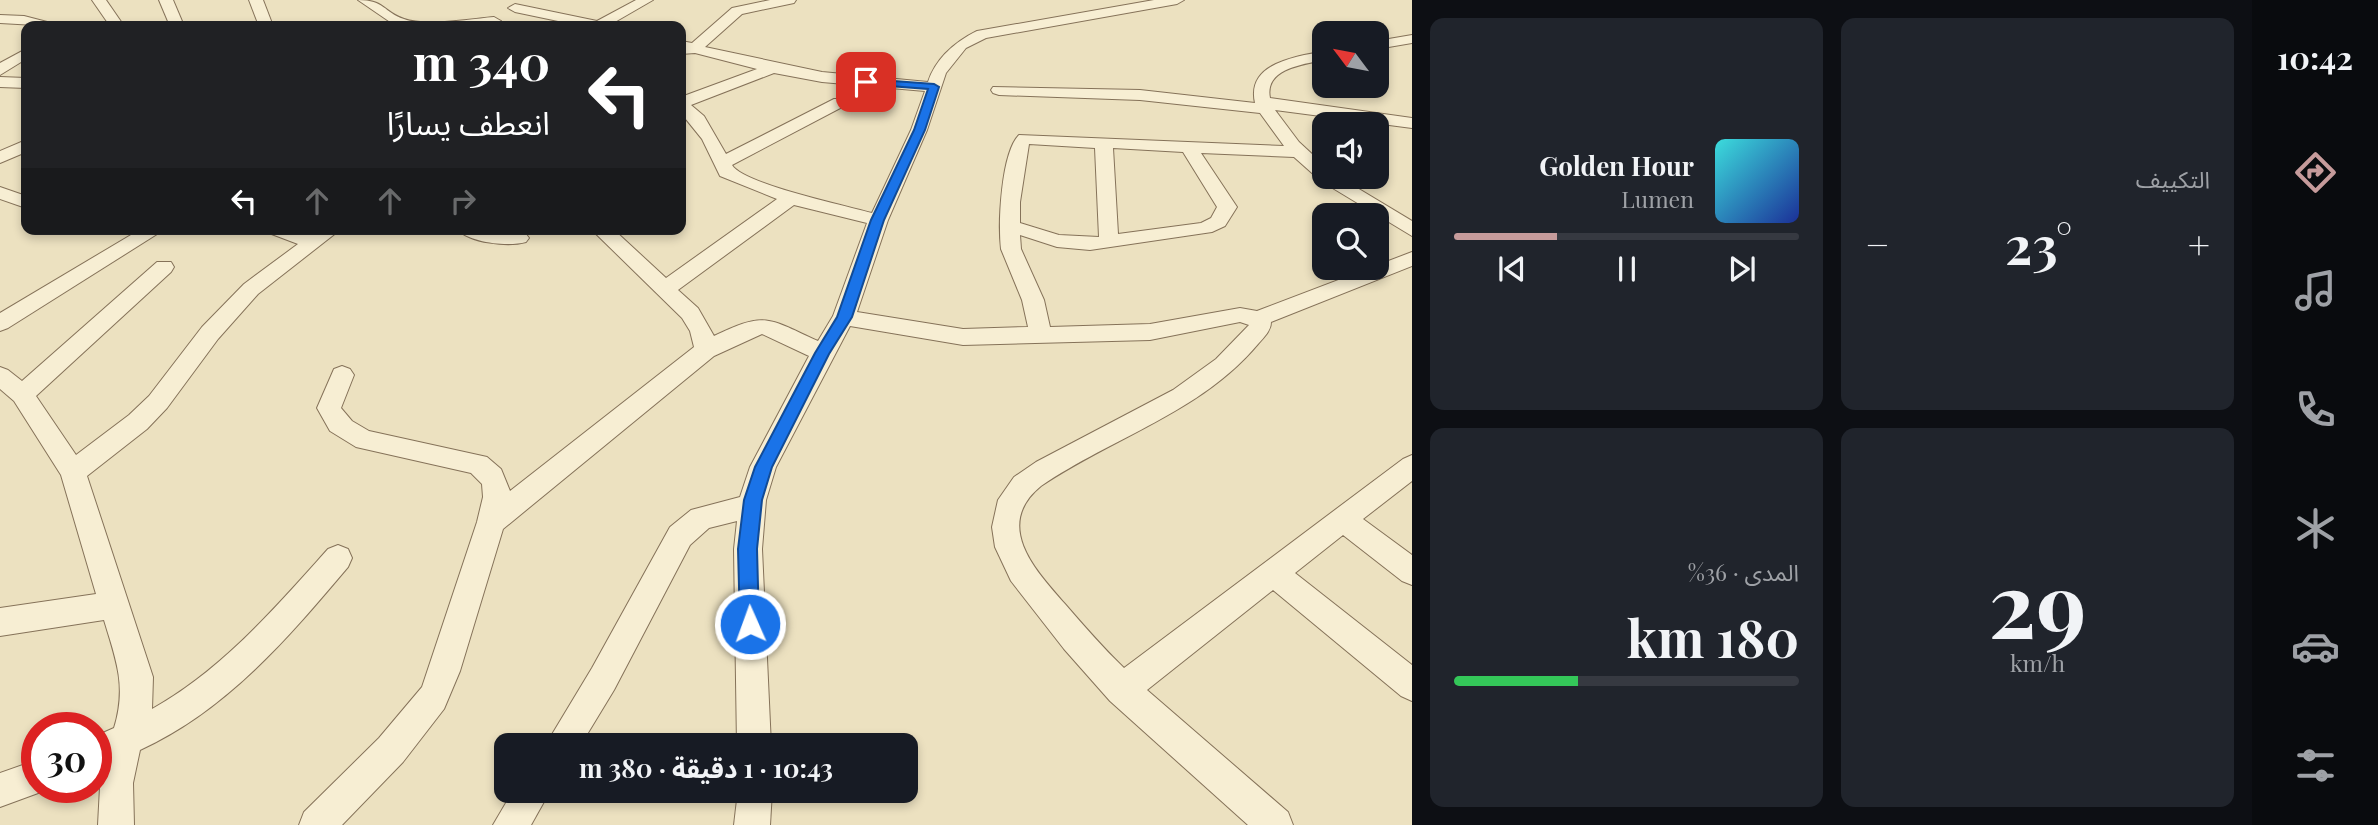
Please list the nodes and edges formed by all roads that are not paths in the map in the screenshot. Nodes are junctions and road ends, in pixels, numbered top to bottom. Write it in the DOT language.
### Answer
graph roads {
  1 [pos="99,0"];
  2 [pos="166,0"];
  3 [pos="256,0"];
  4 [pos="365,0"];
  5 [pos="532,0"];
  6 [pos="646,0"];
  7 [pos="789,0"];
  8 [pos="1177,0"];
  9 [pos="516,8"];
  10 [pos="0,19"];
  11 [pos="28,21"];
  12 [pos="114,21"];
  13 [pos="175,21"];
  14 [pos="264,21"];
  15 [pos="397,21"];
  16 [pos="495,21"];
  17 [pos="577,21"];
  18 [pos="609,21"];
  19 [pos="1412,39"];
  20 [pos="1390,43"];
  21 [pos="686,47"];
  22 [pos="686,48"];
  23 [pos="21,56"];
  24 [pos="1312,58"];
  25 [pos="772,68"];
  26 [pos="0,70"];
  27 [pos="21,76"];
  28 [pos="0,80"];
  29 [pos="21,82"];
  30 [pos="934,87"];
  31 [pos="999,90"];
  32 [pos="686,102"];
  33 [pos="840,102"];
  34 [pos="1266,105"];
  35 [pos="686,109"];
  36 [pos="1408,122"];
  37 [pos="1412,138"];
  38 [pos="1104,145"];
  39 [pos="21,148"];
  40 [pos="1189,148"];
  41 [pos="1297,152"];
  42 [pos="0,158"];
  43 [pos="722,163"];
  44 [pos="1312,164"];
  45 [pos="1347,189"];
  46 [pos="0,193"];
  47 [pos="791,198"];
  48 [pos="21,200"];
  49 [pos="878,220"];
  50 [pos="1011,226"];
  51 [pos="1412,230"];
  52 [pos="145,235"];
  53 [pos="292,235"];
  54 [pos="322,235"];
  55 [pos="485,235"];
  56 [pos="607,235"];
  57 [pos="519,238"];
  58 [pos="311,242"];
  59 [pos="1109,243"];
  60 [pos="1412,259"];
  61 [pos="164,267"];
  62 [pos="665,289"];
  63 [pos="844,317"];
  64 [pos="1257,319"];
  65 [pos="0,323"];
  66 [pos="1041,335"];
  67 [pos="706,350"];
  68 [pos="822,353"];
  69 [pos="342,375"];
  70 [pos="0,376"];
  71 [pos="22,395"];
  72 [pos="1412,467"];
  73 [pos="73,472"];
  74 [pos="752,506"];
  75 [pos="1343,520"];
  76 [pos="491,522"];
  77 [pos="338,558"];
  78 [pos="1412,572"];
  79 [pos="1274,573"];
  80 [pos="115,604"];
  81 [pos="0,622"];
  82 [pos="1412,685"];
  83 [pos="1121,690"];
  84 [pos="569,733"];
  85 [pos="754,733"];
  86 [pos="126,741"];
  87 [pos="112,747"];
  88 [pos="21,783"];
  89 [pos="0,790"];
  90 [pos="525,803"];
  91 [pos="754,803"];
  92 [pos="116,825"];
  93 [pos="317,825"];
  94 [pos="511,825"];
  95 [pos="752,825"];
  96 [pos="1275,825"];
  1 -- 12 [label="street"];
  2 -- 13 [label="street"];
  3 -- 14 [label="street"];
  4 -- 15 [label="street"];
  5 -- 9 [label="street"];
  6 -- 18 [label="street"];
  7 -- 21 [label="street"];
  8 -- 30 [label="street"];
  9 -- 16 [label="street"];
  9 -- 17 [label="street"];
  10 -- 11 [label="street"];
  19 -- 20 [label="street"];
  22 -- 25 [label="street"];
  23 -- 26 [label="street"];
  24 -- 34 [label="street"];
  25 -- 30 [label="street"];
  25 -- 32 [label="street"];
  27 -- 28 [label="street"];
  28 -- 29 [label="street"];
  30 -- 49 [label="street"];
  31 -- 34 [label="street"];
  33 -- 43 [label="street"];
  34 -- 36 [label="street"];
  34 -- 41 [label="street"];
  35 -- 43 [label="street"];
  36 -- 37 [label="street"];
  38 -- 40 [label="street"];
  38 -- 50 [label="street"];
  38 -- 59 [label="street"];
  39 -- 42 [label="street"];
  40 -- 41 [label="street"];
  40 -- 59 [label="street"];
  41 -- 44 [label="street"];
  43 -- 47 [label="street"];
  45 -- 51 [label="street"];
  46 -- 48 [label="street"];
  47 -- 49 [label="street"];
  47 -- 62 [label="street"];
  49 -- 63 [label="street"];
  50 -- 59 [label="street"];
  50 -- 66 [label="street"];
  52 -- 65 [label="street"];
  53 -- 58 [label="street"];
  54 -- 58 [label="street"];
  55 -- 57 [label="street"];
  56 -- 62 [label="street"];
  58 -- 73 [label="street"];
  60 -- 64 [label="street"];
  61 -- 71 [label="street"];
  62 -- 67 [label="street"];
  63 -- 66 [label="street"];
  63 -- 68 [label="street"];
  64 -- 66 [label="street"];
  64 -- 83 [label="street"];
  67 -- 68 [label="street"];
  67 -- 76 [label="street"];
  68 -- 74 [label="street"];
  69 -- 76 [label="street"];
  70 -- 71 [label="street"];
  71 -- 73 [label="street"];
  72 -- 75 [label="street"];
  73 -- 80 [label="street"];
  74 -- 84 [label="street"];
  74 -- 85 [label="street"];
  75 -- 78 [label="street"];
  75 -- 79 [label="street"];
  76 -- 93 [label="street"];
  77 -- 86 [label="street"];
  79 -- 82 [label="street"];
  79 -- 83 [label="street"];
  80 -- 81 [label="street"];
  80 -- 86 [label="street"];
  83 -- 96 [label="street"];
  86 -- 87 [label="street"];
  86 -- 92 [label="street"];
  88 -- 89 [label="street"];
  90 -- 94 [label="street"];
  91 -- 95 [label="street"];
}
